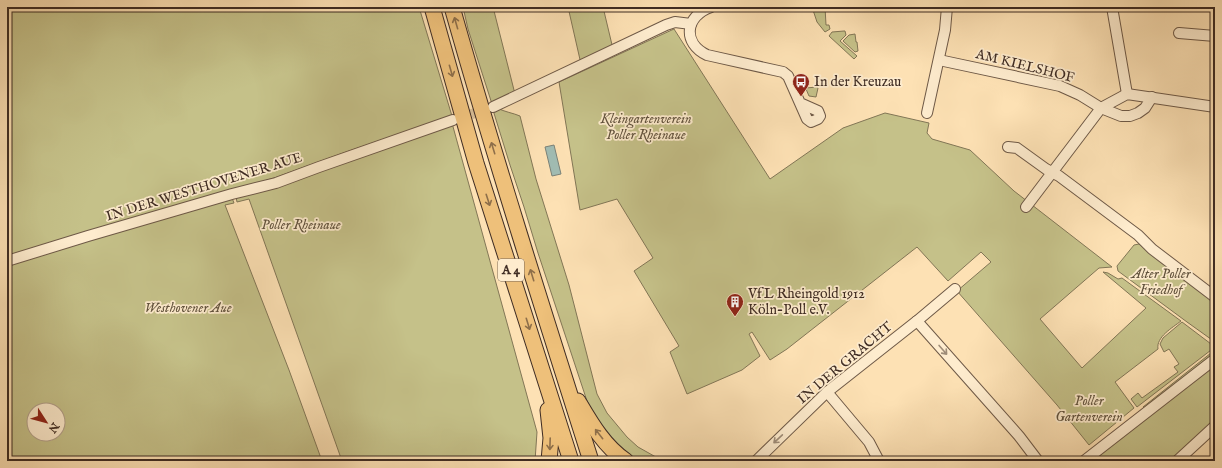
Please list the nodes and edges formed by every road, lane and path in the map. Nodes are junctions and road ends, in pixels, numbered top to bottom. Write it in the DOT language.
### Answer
graph roads {
  1 [pos="432,7"];
  2 [pos="452,7"];
  3 [pos="711,7"];
  4 [pos="947,7"];
  5 [pos="1112,7"];
  6 [pos="691,24"];
  7 [pos="1179,33"];
  8 [pos="1215,36"];
  9 [pos="939,60"];
  10 [pos="1127,94"];
  11 [pos="1152,97"];
  12 [pos="800,103"];
  13 [pos="493,107"];
  14 [pos="1215,107"];
  15 [pos="1101,108"];
  16 [pos="927,113"];
  17 [pos="453,120"];
  18 [pos="1008,147"];
  19 [pos="1052,172"];
  20 [pos="1026,207"];
  21 [pos="7,261"];
  22 [pos="955,289"];
  23 [pos="1215,297"];
  24 [pos="917,321"];
  25 [pos="1215,359"];
  26 [pos="544,377"];
  27 [pos="565,380"];
  28 [pos="827,392"];
  29 [pos="1215,426"];
  30 [pos="549,461"];
  31 [pos="571,461"];
  32 [pos="591,461"];
  33 [pos="626,461"];
  34 [pos="756,461"];
  35 [pos="879,461"];
  36 [pos="1038,461"];
  37 [pos="1084,461"];
  38 [pos="1177,461"];
  1 -- 26 [label="highway, A 4, one-way"];
  27 -- 2 [label="highway, A 4, one-way"];
  3 -- 6 [label="street"];
  4 -- 9 [label="street"];
  5 -- 10 [label="street"];
  6 -- 12 [label="street"];
  6 -- 13 [label="street"];
  7 -- 8 [label="street"];
  9 -- 15 [label="street, AM KIELSHOF"];
  9 -- 16 [label="street"];
  10 -- 11 [label="street"];
  10 -- 15 [label="street"];
  11 -- 14 [label="street"];
  11 -- 15 [label="street, AM KIELSHOF"];
  15 -- 19 [label="street"];
  17 -- 21 [label="street, IN DER WESTHOVENER AUE"];
  18 -- 19 [label="street"];
  19 -- 20 [label="street"];
  19 -- 23 [label="street"];
  22 -- 24 [label="street, IN DER GRACHT"];
  24 -- 28 [label="street, IN DER GRACHT"];
  24 -- 36 [label="street, one-way"];
  25 -- 37 [label="street"];
  26 -- 30 [label="highway, one-way"];
  26 -- 31 [label="highway, A 4"];
  27 -- 32 [label="highway, A 4"];
  33 -- 27 [label="highway, one-way"];
  28 -- 34 [label="street, IN DER GRACHT, one-way"];
  28 -- 35 [label="street"];
  29 -- 38 [label="street"];
}
